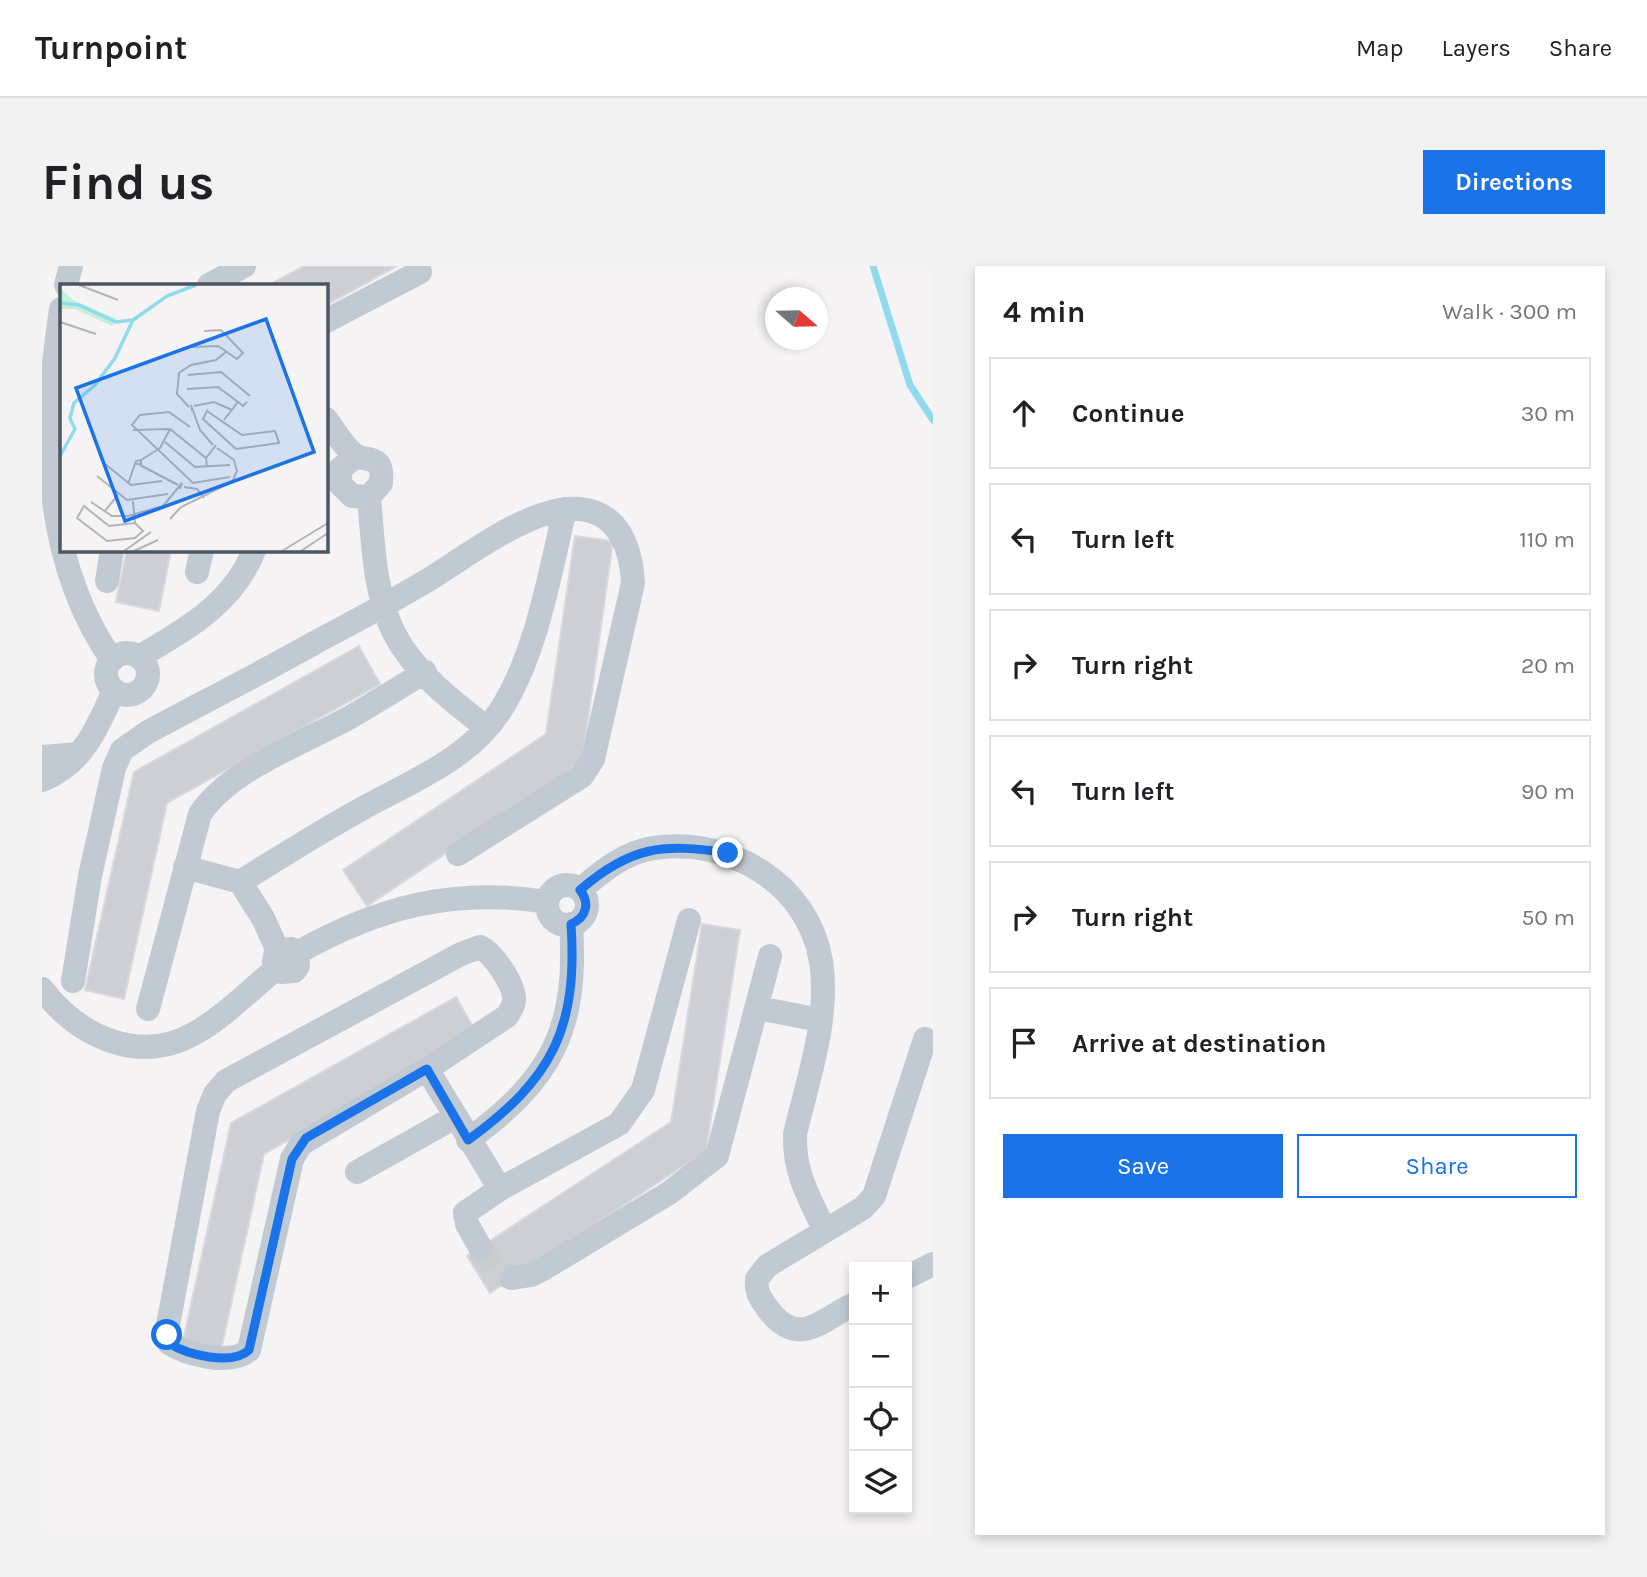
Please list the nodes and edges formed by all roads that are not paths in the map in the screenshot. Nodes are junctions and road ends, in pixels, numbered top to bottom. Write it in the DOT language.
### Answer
graph roads {
  1 [pos="71,266"];
  2 [pos="244,266"];
  3 [pos="420,272"];
  4 [pos="206,278"];
  5 [pos="66,284"];
  6 [pos="327,320"];
  7 [pos="55,326"];
  8 [pos="327,420"];
  9 [pos="356,456"];
  10 [pos="332,477"];
  11 [pos="369,497"];
  12 [pos="565,509"];
  13 [pos="112,551"];
  14 [pos="254,551"];
  15 [pos="107,581"];
  16 [pos="383,604"];
  17 [pos="139,657"];
  18 [pos="112,660"];
  19 [pos="425,673"];
  20 [pos="114,690"];
  21 [pos="487,728"];
  22 [pos="79,754"];
  23 [pos="42,757"];
  24 [pos="42,780"];
  25 [pos="458,854"];
  26 [pos="185,867"];
  27 [pos="240,882"];
  28 [pos="580,890"];
  29 [pos="547,902"];
  30 [pos="689,920"];
  31 [pos="571,924"];
  32 [pos="770,956"];
  33 [pos="284,957"];
  34 [pos="74,981"];
  35 [pos="42,989"];
  36 [pos="758,1008"];
  37 [pos="148,1009"];
  38 [pos="820,1020"];
  39 [pos="925,1039"];
  40 [pos="427,1069"];
  41 [pos="455,1117"];
  42 [pos="468,1140"];
  43 [pos="357,1172"];
  44 [pos="500,1189"];
  45 [pos="824,1229"];
  46 [pos="480,1247"];
  47 [pos="933,1264"];
  48 [pos="912,1274"];
  49 [pos="512,1278"];
  50 [pos="849,1307"];
  1 -- 5 [label="street"];
  2 -- 4 [label="street"];
  3 -- 6 [label="street"];
  7 -- 18 [label="street"];
  8 -- 9 [label="street"];
  9 -- 10 [label="street"];
  9 -- 11 [label="street"];
  10 -- 11 [label="street"];
  11 -- 16 [label="street"];
  12 -- 16 [label="street"];
  12 -- 21 [label="street"];
  12 -- 25 [label="street"];
  13 -- 15 [label="street"];
  14 -- 17 [label="street"];
  16 -- 19 [label="street"];
  16 -- 34 [label="street"];
  17 -- 18 [label="street"];
  17 -- 20 [label="street"];
  18 -- 20 [label="street"];
  19 -- 21 [label="street"];
  19 -- 26 [label="street"];
  20 -- 22 [label="street"];
  21 -- 27 [label="street"];
  22 -- 23 [label="street"];
  22 -- 24 [label="street"];
  26 -- 27 [label="street"];
  26 -- 37 [label="street"];
  27 -- 33 [label="street"];
  28 -- 29 [label="street"];
  28 -- 31 [label="street"];
  28 -- 38 [label="street"];
  29 -- 31 [label="street"];
  29 -- 33 [label="street"];
  30 -- 44 [label="street"];
  31 -- 42 [label="street"];
  32 -- 36 [label="street"];
  33 -- 35 [label="street"];
  36 -- 38 [label="street"];
  36 -- 49 [label="street"];
  38 -- 45 [label="street"];
  39 -- 45 [label="street"];
  40 -- 40 [label="street"];
  40 -- 41 [label="street"];
  41 -- 42 [label="street"];
  41 -- 43 [label="street"];
  42 -- 44 [label="street"];
  44 -- 46 [label="street"];
  45 -- 50 [label="street"];
  47 -- 48 [label="street"];
}
